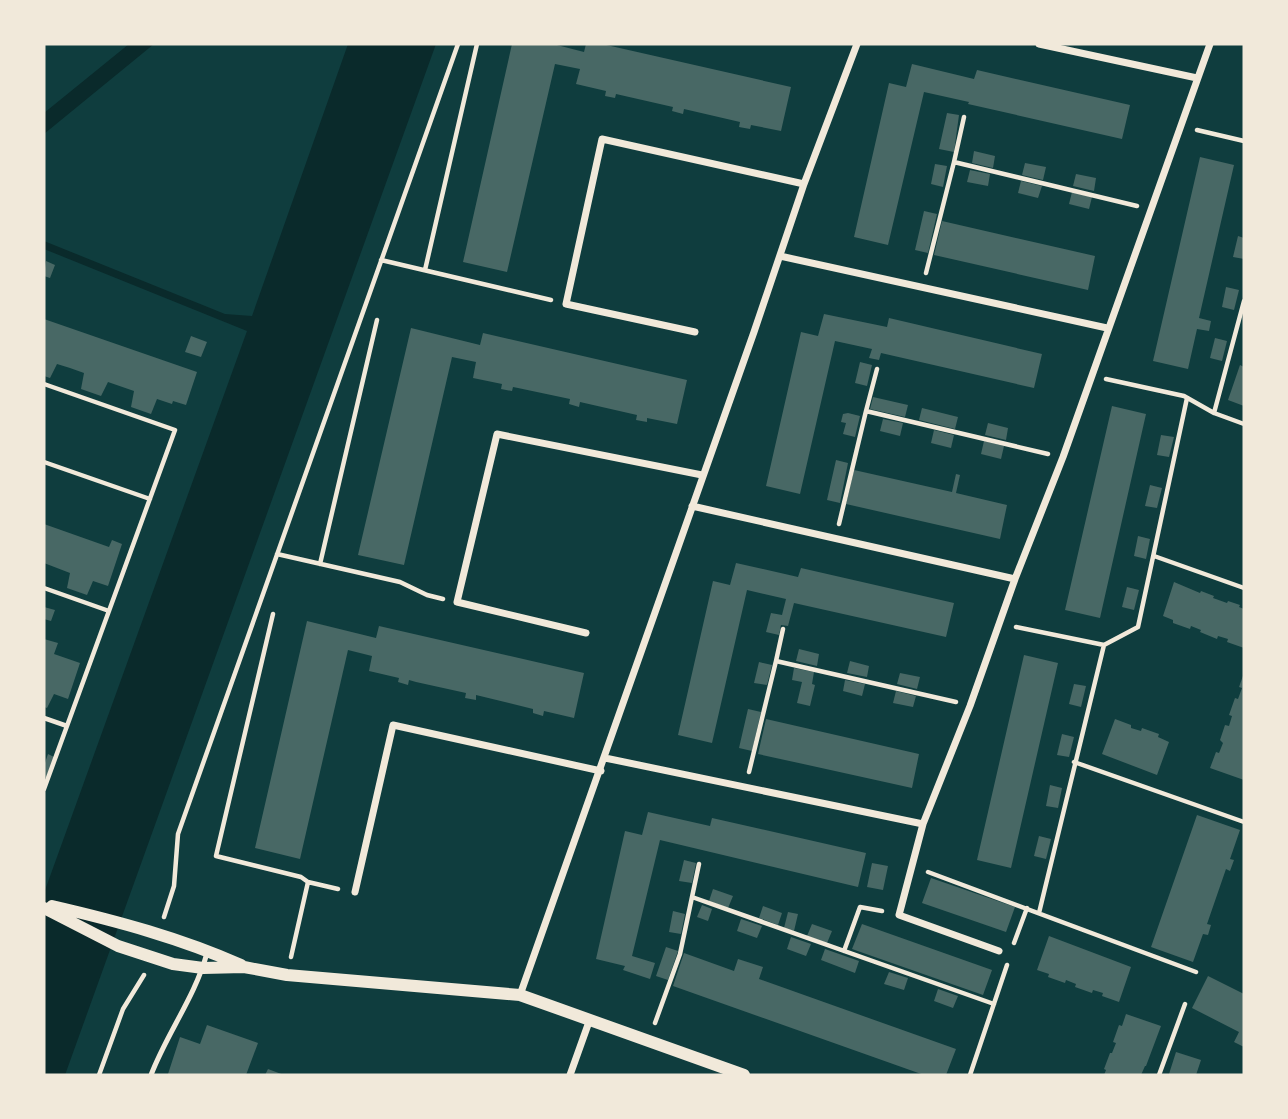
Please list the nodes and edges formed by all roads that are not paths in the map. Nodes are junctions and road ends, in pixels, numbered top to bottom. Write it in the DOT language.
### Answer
graph roads {
  1 [pos="857,44"];
  2 [pos="1039,44"];
  3 [pos="1210,44"];
  4 [pos="1197,78"];
  5 [pos="804,184"];
  6 [pos="780,256"];
  7 [pos="1107,328"];
  8 [pos="695,332"];
  9 [pos="702,475"];
  10 [pos="692,506"];
  11 [pos="1015,579"];
  12 [pos="586,633"];
  13 [pos="605,758"];
  14 [pos="601,771"];
  15 [pos="923,824"];
  16 [pos="355,892"];
  17 [pos="44,906"];
  18 [pos="208,950"];
  19 [pos="999,951"];
  20 [pos="244,967"];
  21 [pos="203,968"];
  22 [pos="520,995"];
  23 [pos="590,1019"];
  24 [pos="151,1075"];
  25 [pos="570,1075"];
  26 [pos="744,1075"];
  1 -- 5 [label="street"];
  2 -- 4 [label="street"];
  3 -- 4 [label="street"];
  4 -- 7 [label="street"];
  5 -- 6 [label="street"];
  5 -- 8 [label="street"];
  6 -- 7 [label="street"];
  6 -- 9 [label="street"];
  7 -- 11 [label="street"];
  9 -- 10 [label="street"];
  9 -- 12 [label="street"];
  10 -- 11 [label="street"];
  10 -- 13 [label="street"];
  11 -- 15 [label="street"];
  13 -- 14 [label="street"];
  13 -- 15 [label="street"];
  14 -- 16 [label="street"];
  14 -- 22 [label="street"];
  15 -- 19 [label="street"];
  17 -- 18 [label="street"];
  17 -- 21 [label="street"];
  18 -- 20 [label="street"];
  18 -- 21 [label="lane"];
  20 -- 21 [label="street"];
  20 -- 22 [label="street"];
  21 -- 24 [label="lane"];
  22 -- 23 [label="street"];
  23 -- 25 [label="street"];
  23 -- 26 [label="street"];
}
